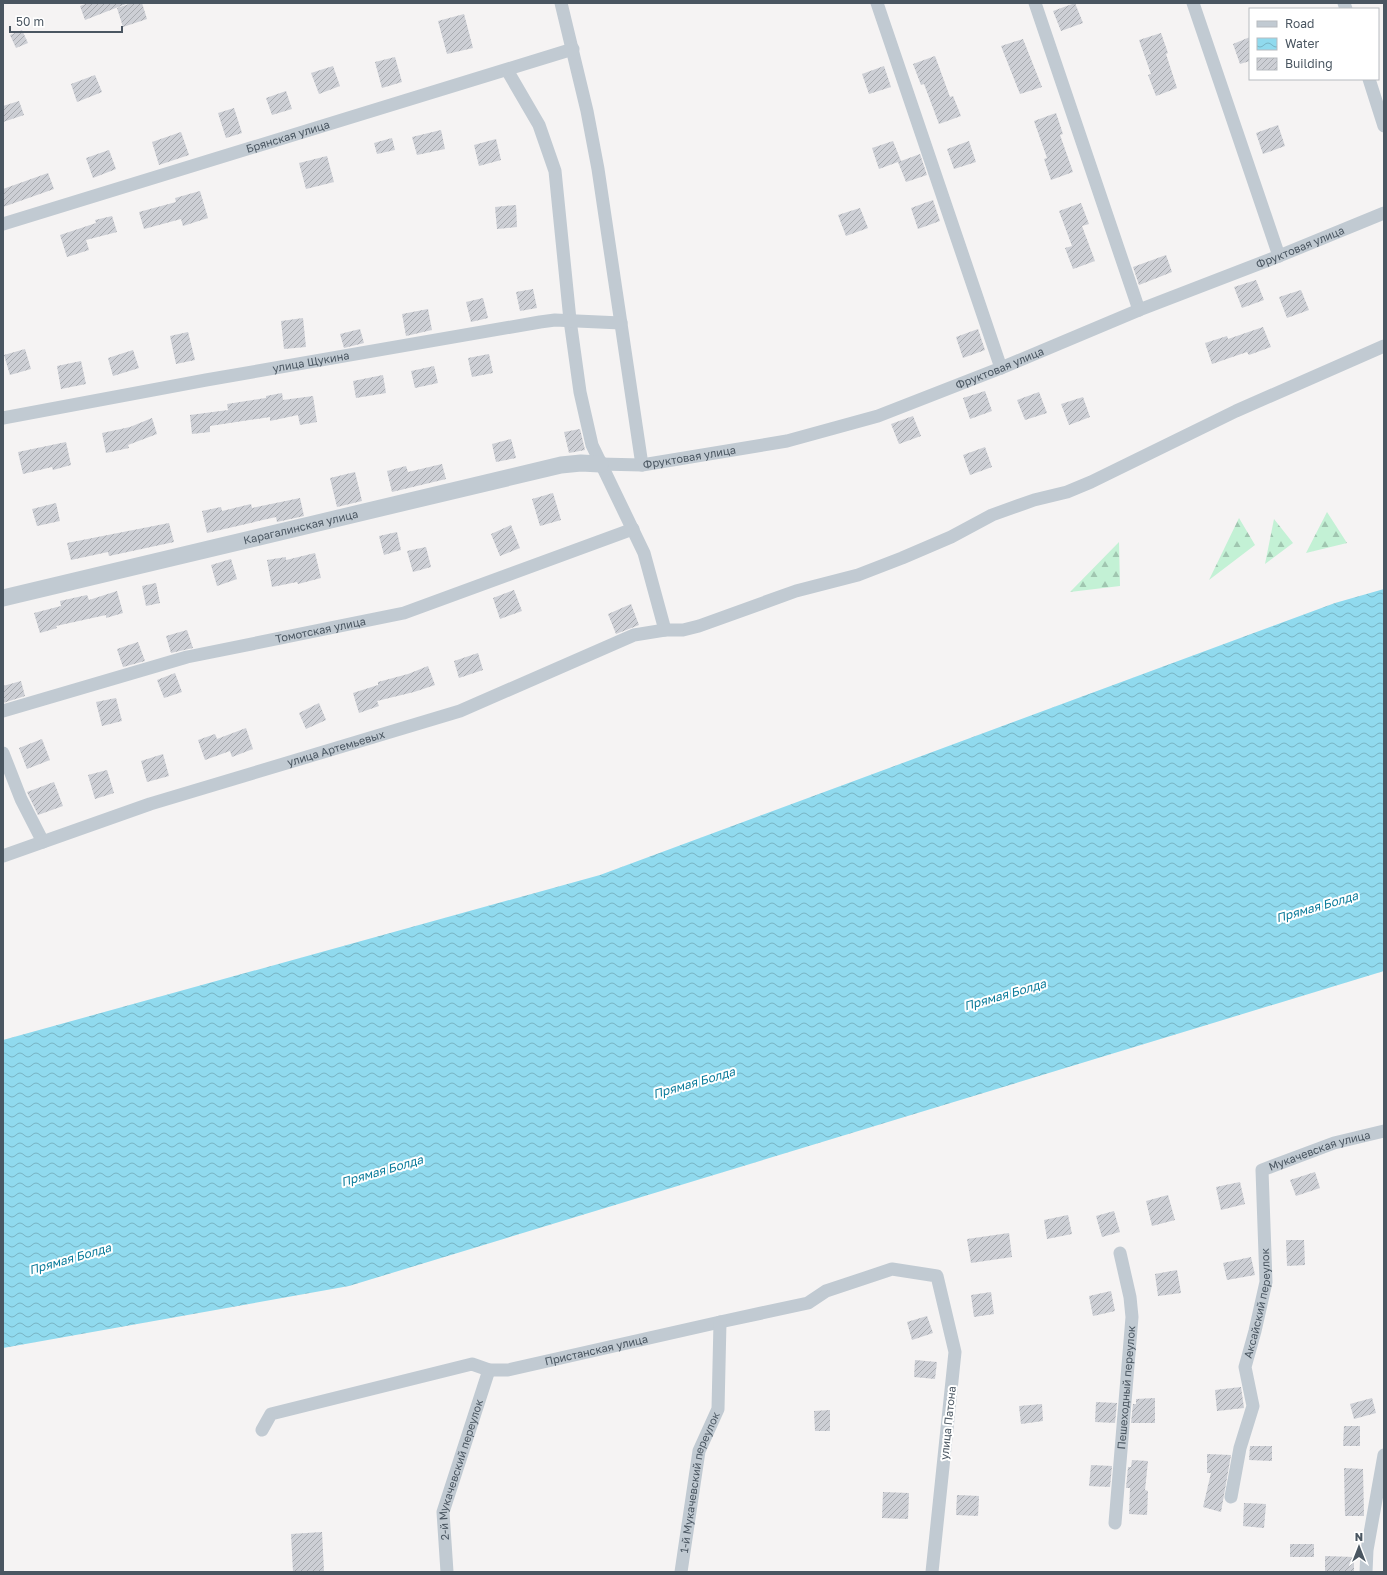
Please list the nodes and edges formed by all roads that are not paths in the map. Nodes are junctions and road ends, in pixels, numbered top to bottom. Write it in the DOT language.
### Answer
graph roads {
  1 [pos="561,3"];
  2 [pos="878,3"];
  3 [pos="1036,3"];
  4 [pos="1193,3"];
  5 [pos="573,49"];
  6 [pos="507,70"];
  7 [pos="1369,80"];
  8 [pos="1384,126"];
  9 [pos="1384,213"];
  10 [pos="3,224"];
  11 [pos="1280,256"];
  12 [pos="1139,310"];
  13 [pos="570,320"];
  14 [pos="621,323"];
  15 [pos="1384,346"];
  16 [pos="1001,368"];
  17 [pos="3,418"];
  18 [pos="600,464"];
  19 [pos="642,465"];
  20 [pos="632,530"];
  21 [pos="3,598"];
  22 [pos="665,630"];
  23 [pos="3,711"];
  24 [pos="3,753"];
  25 [pos="43,842"];
  26 [pos="3,856"];
  27 [pos="1384,1131"];
  28 [pos="1264,1225"];
  29 [pos="1120,1253"];
  30 [pos="937,1276"];
  31 [pos="720,1322"];
  32 [pos="489,1370"];
  33 [pos="262,1430"];
  34 [pos="1384,1456"];
  35 [pos="1231,1497"];
  36 [pos="1116,1523"];
  37 [pos="447,1572"];
  38 [pos="681,1572"];
  39 [pos="932,1572"];
  40 [pos="1366,1572"];
  1 -- 5 [label="street"];
  2 -- 16 [label="street"];
  3 -- 12 [label="street"];
  4 -- 11 [label="street"];
  5 -- 6 [label="street, Брянская улица"];
  5 -- 14 [label="street"];
  6 -- 10 [label="street, Брянская улица"];
  6 -- 13 [label="street"];
  7 -- 8 [label="street"];
  9 -- 11 [label="street, Фруктовая улица"];
  11 -- 12 [label="street, Фруктовая улица"];
  12 -- 16 [label="street, Фруктовая улица"];
  13 -- 14 [label="street, улица Щукина"];
  13 -- 17 [label="street, улица Щукина"];
  13 -- 18 [label="street"];
  14 -- 19 [label="street"];
  15 -- 22 [label="street, улица Артемьевых"];
  16 -- 19 [label="street, Фруктовая улица"];
  18 -- 19 [label="street, Фруктовая улица"];
  18 -- 20 [label="street"];
  18 -- 21 [label="street, Карагалинская улица"];
  20 -- 22 [label="street"];
  20 -- 23 [label="street, Томотская улица"];
  22 -- 25 [label="street, улица Артемьевых"];
  24 -- 25 [label="street"];
  25 -- 26 [label="street, улица Артемьевых"];
  27 -- 28 [label="street, Мукачевская улица"];
  28 -- 35 [label="street, Аксайский переулок"];
  29 -- 36 [label="street, Пешеходный переулок"];
  30 -- 31 [label="street, Пристанская улица"];
  30 -- 39 [label="street, улица Патона"];
  31 -- 32 [label="street, Пристанская улица"];
  31 -- 38 [label="street, 1-й Мукачевский переулок"];
  32 -- 33 [label="street, Пристанская улица"];
  32 -- 37 [label="street, 2-й Мукачевский переулок"];
  34 -- 40 [label="street"];
}
